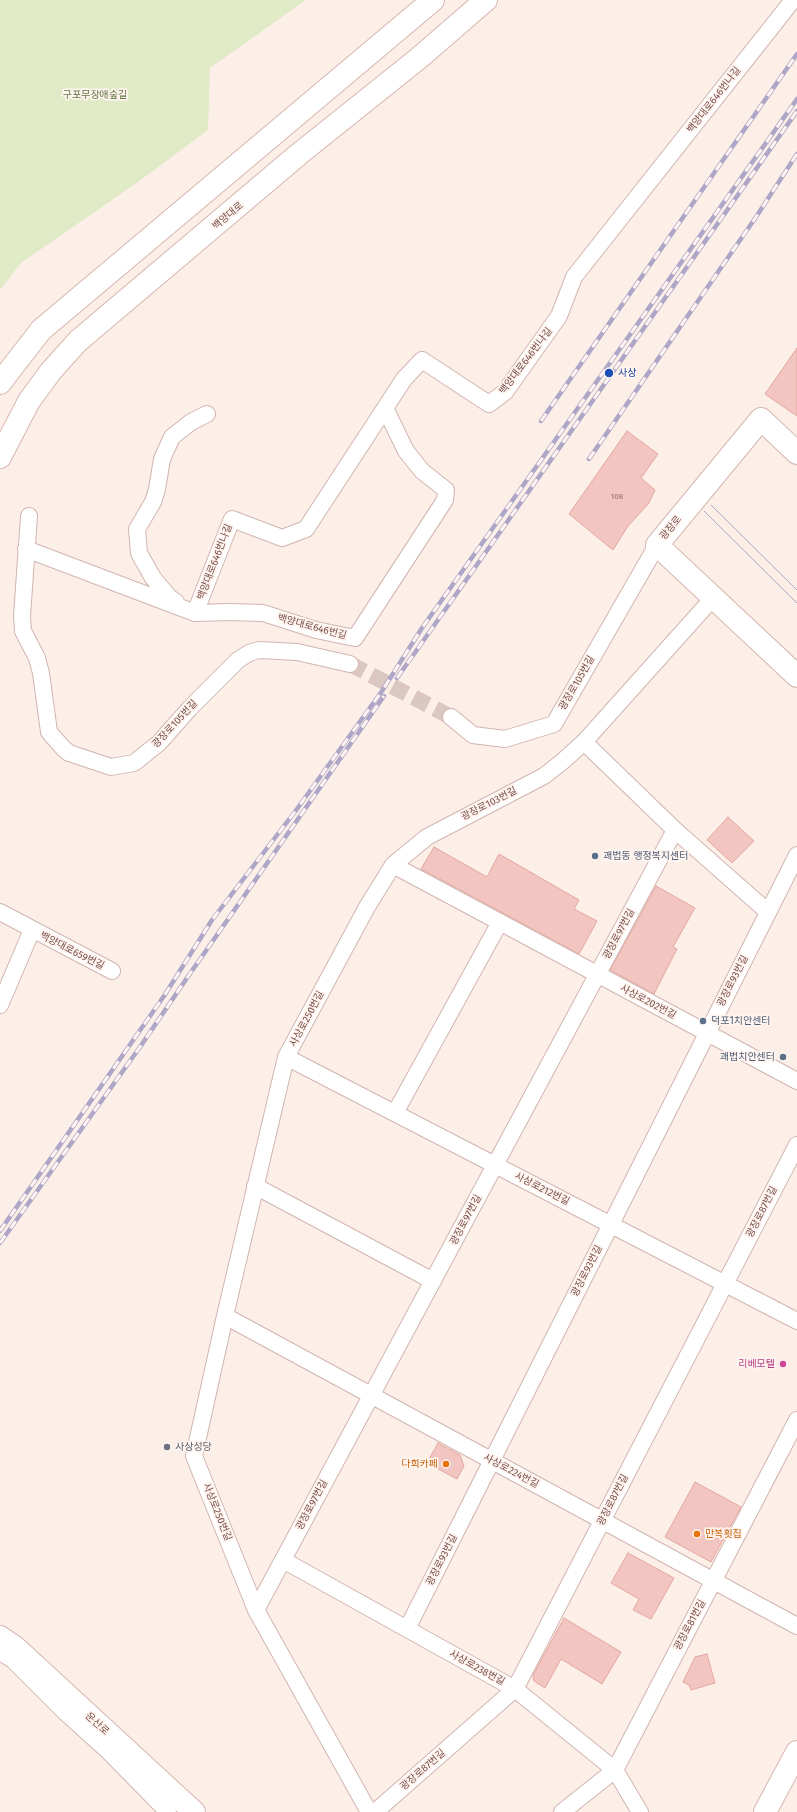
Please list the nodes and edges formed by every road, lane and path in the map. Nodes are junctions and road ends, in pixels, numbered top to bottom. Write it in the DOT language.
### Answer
graph roads {
  1 [pos="433,0"];
  2 [pos="486,0"];
  3 [pos="793,0"];
  4 [pos="0,383"];
  5 [pos="385,408"];
  6 [pos="207,414"];
  7 [pos="797,453"];
  8 [pos="0,457"];
  9 [pos="29,516"];
  10 [pos="657,545"];
  11 [pos="26,549"];
  12 [pos="713,598"];
  13 [pos="195,613"];
  14 [pos="350,664"];
  15 [pos="797,676"];
  16 [pos="450,717"];
  17 [pos="584,742"];
  18 [pos="675,830"];
  19 [pos="797,855"];
  20 [pos="393,865"];
  21 [pos="0,912"];
  22 [pos="768,912"];
  23 [pos="500,922"];
  24 [pos="32,930"];
  25 [pos="112,971"];
  26 [pos="597,974"];
  27 [pos="0,1005"];
  28 [pos="707,1033"];
  29 [pos="286,1057"];
  30 [pos="797,1081"];
  31 [pos="395,1113"];
  32 [pos="797,1145"];
  33 [pos="495,1165"];
  34 [pos="255,1186"];
  35 [pos="611,1225"];
  36 [pos="433,1280"];
  37 [pos="725,1284"];
  38 [pos="225,1316"];
  39 [pos="797,1321"];
  40 [pos="372,1395"];
  41 [pos="797,1420"];
  42 [pos="492,1460"];
  43 [pos="603,1520"];
  44 [pos="283,1560"];
  45 [pos="713,1581"];
  46 [pos="256,1610"];
  47 [pos="797,1626"];
  48 [pos="407,1629"];
  49 [pos="0,1637"];
  50 [pos="0,1652"];
  51 [pos="515,1689"];
  52 [pos="797,1752"];
  53 [pos="615,1770"];
  54 [pos="168,1812"];
  55 [pos="194,1812"];
  56 [pos="369,1812"];
  57 [pos="375,1812"];
  58 [pos="562,1812"];
  59 [pos="640,1812"];
  60 [pos="765,1812"];
  1 -- 4 [label="main road"];
  2 -- 8 [label="main road, 백양대로"];
  3 -- 5 [label="street, 백양대로646번나길"];
  5 -- 13 [label="street, 백양대로646번나길"];
  5 -- 13 [label="street, 백양대로646번길"];
  6 -- 13 [label="street"];
  7 -- 10 [label="main road, 광장로"];
  9 -- 11 [label="street, 광장로105번길"];
  10 -- 12 [label="main road, 광장로"];
  10 -- 16 [label="street, 광장로105번길"];
  11 -- 13 [label="street, 백양대로646번길"];
  11 -- 14 [label="street, 광장로105번길"];
  12 -- 15 [label="main road, 광장로"];
  12 -- 17 [label="street, 광장로103번길"];
  17 -- 18 [label="street"];
  17 -- 20 [label="street, 광장로103번길"];
  18 -- 22 [label="street"];
  18 -- 26 [label="street, 광장로97번길"];
  19 -- 22 [label="street, 광장로93번길"];
  20 -- 23 [label="street, 사상로202번길"];
  20 -- 29 [label="street, 사상로250번길"];
  21 -- 24 [label="street, 백양대로659번길"];
  22 -- 28 [label="street, 광장로93번길"];
  23 -- 26 [label="street, 사상로202번길"];
  23 -- 31 [label="street"];
  24 -- 25 [label="street, 백양대로659번길"];
  24 -- 27 [label="street, 백양대로659번길"];
  26 -- 28 [label="street, 사상로202번길"];
  26 -- 33 [label="street, 광장로97번길"];
  28 -- 30 [label="street, 사상로202번길"];
  28 -- 35 [label="street, 광장로93번길"];
  29 -- 31 [label="street, 사상로212번길"];
  29 -- 34 [label="street, 사상로250번길"];
  31 -- 33 [label="street, 사상로212번길"];
  32 -- 37 [label="street, 광장로87번길"];
  33 -- 35 [label="street, 사상로212번길"];
  33 -- 36 [label="street, 광장로97번길"];
  34 -- 36 [label="street"];
  34 -- 38 [label="street, 사상로250번길"];
  35 -- 37 [label="street, 사상로212번길"];
  35 -- 42 [label="street, 광장로93번길"];
  36 -- 40 [label="street, 광장로97번길"];
  37 -- 39 [label="street, 사상로212번길"];
  37 -- 43 [label="street, 광장로87번길"];
  38 -- 40 [label="street, 사상로224번길"];
  38 -- 46 [label="street, 사상로250번길"];
  40 -- 42 [label="street, 사상로224번길"];
  40 -- 44 [label="street, 광장로97번길"];
  41 -- 45 [label="street, 광장로81번길"];
  42 -- 43 [label="street, 사상로224번길"];
  42 -- 48 [label="street, 광장로93번길"];
  43 -- 45 [label="street, 사상로224번길"];
  43 -- 51 [label="street, 광장로87번길"];
  44 -- 46 [label="street, 광장로97번길"];
  44 -- 48 [label="street, 사상로238번길"];
  45 -- 47 [label="street, 사상로224번길"];
  45 -- 53 [label="street, 광장로81번길"];
  46 -- 56 [label="street, 사상로250번길"];
  48 -- 51 [label="street, 사상로238번길"];
  49 -- 55 [label="main road, 운산로"];
  50 -- 54 [label="street"];
  51 -- 53 [label="street, 사상로238번길"];
  51 -- 57 [label="street, 광장로87번길"];
  52 -- 60 [label="main road"];
  53 -- 58 [label="street, 광장로81번길"];
  53 -- 59 [label="street, 사상로238번길"];
}
